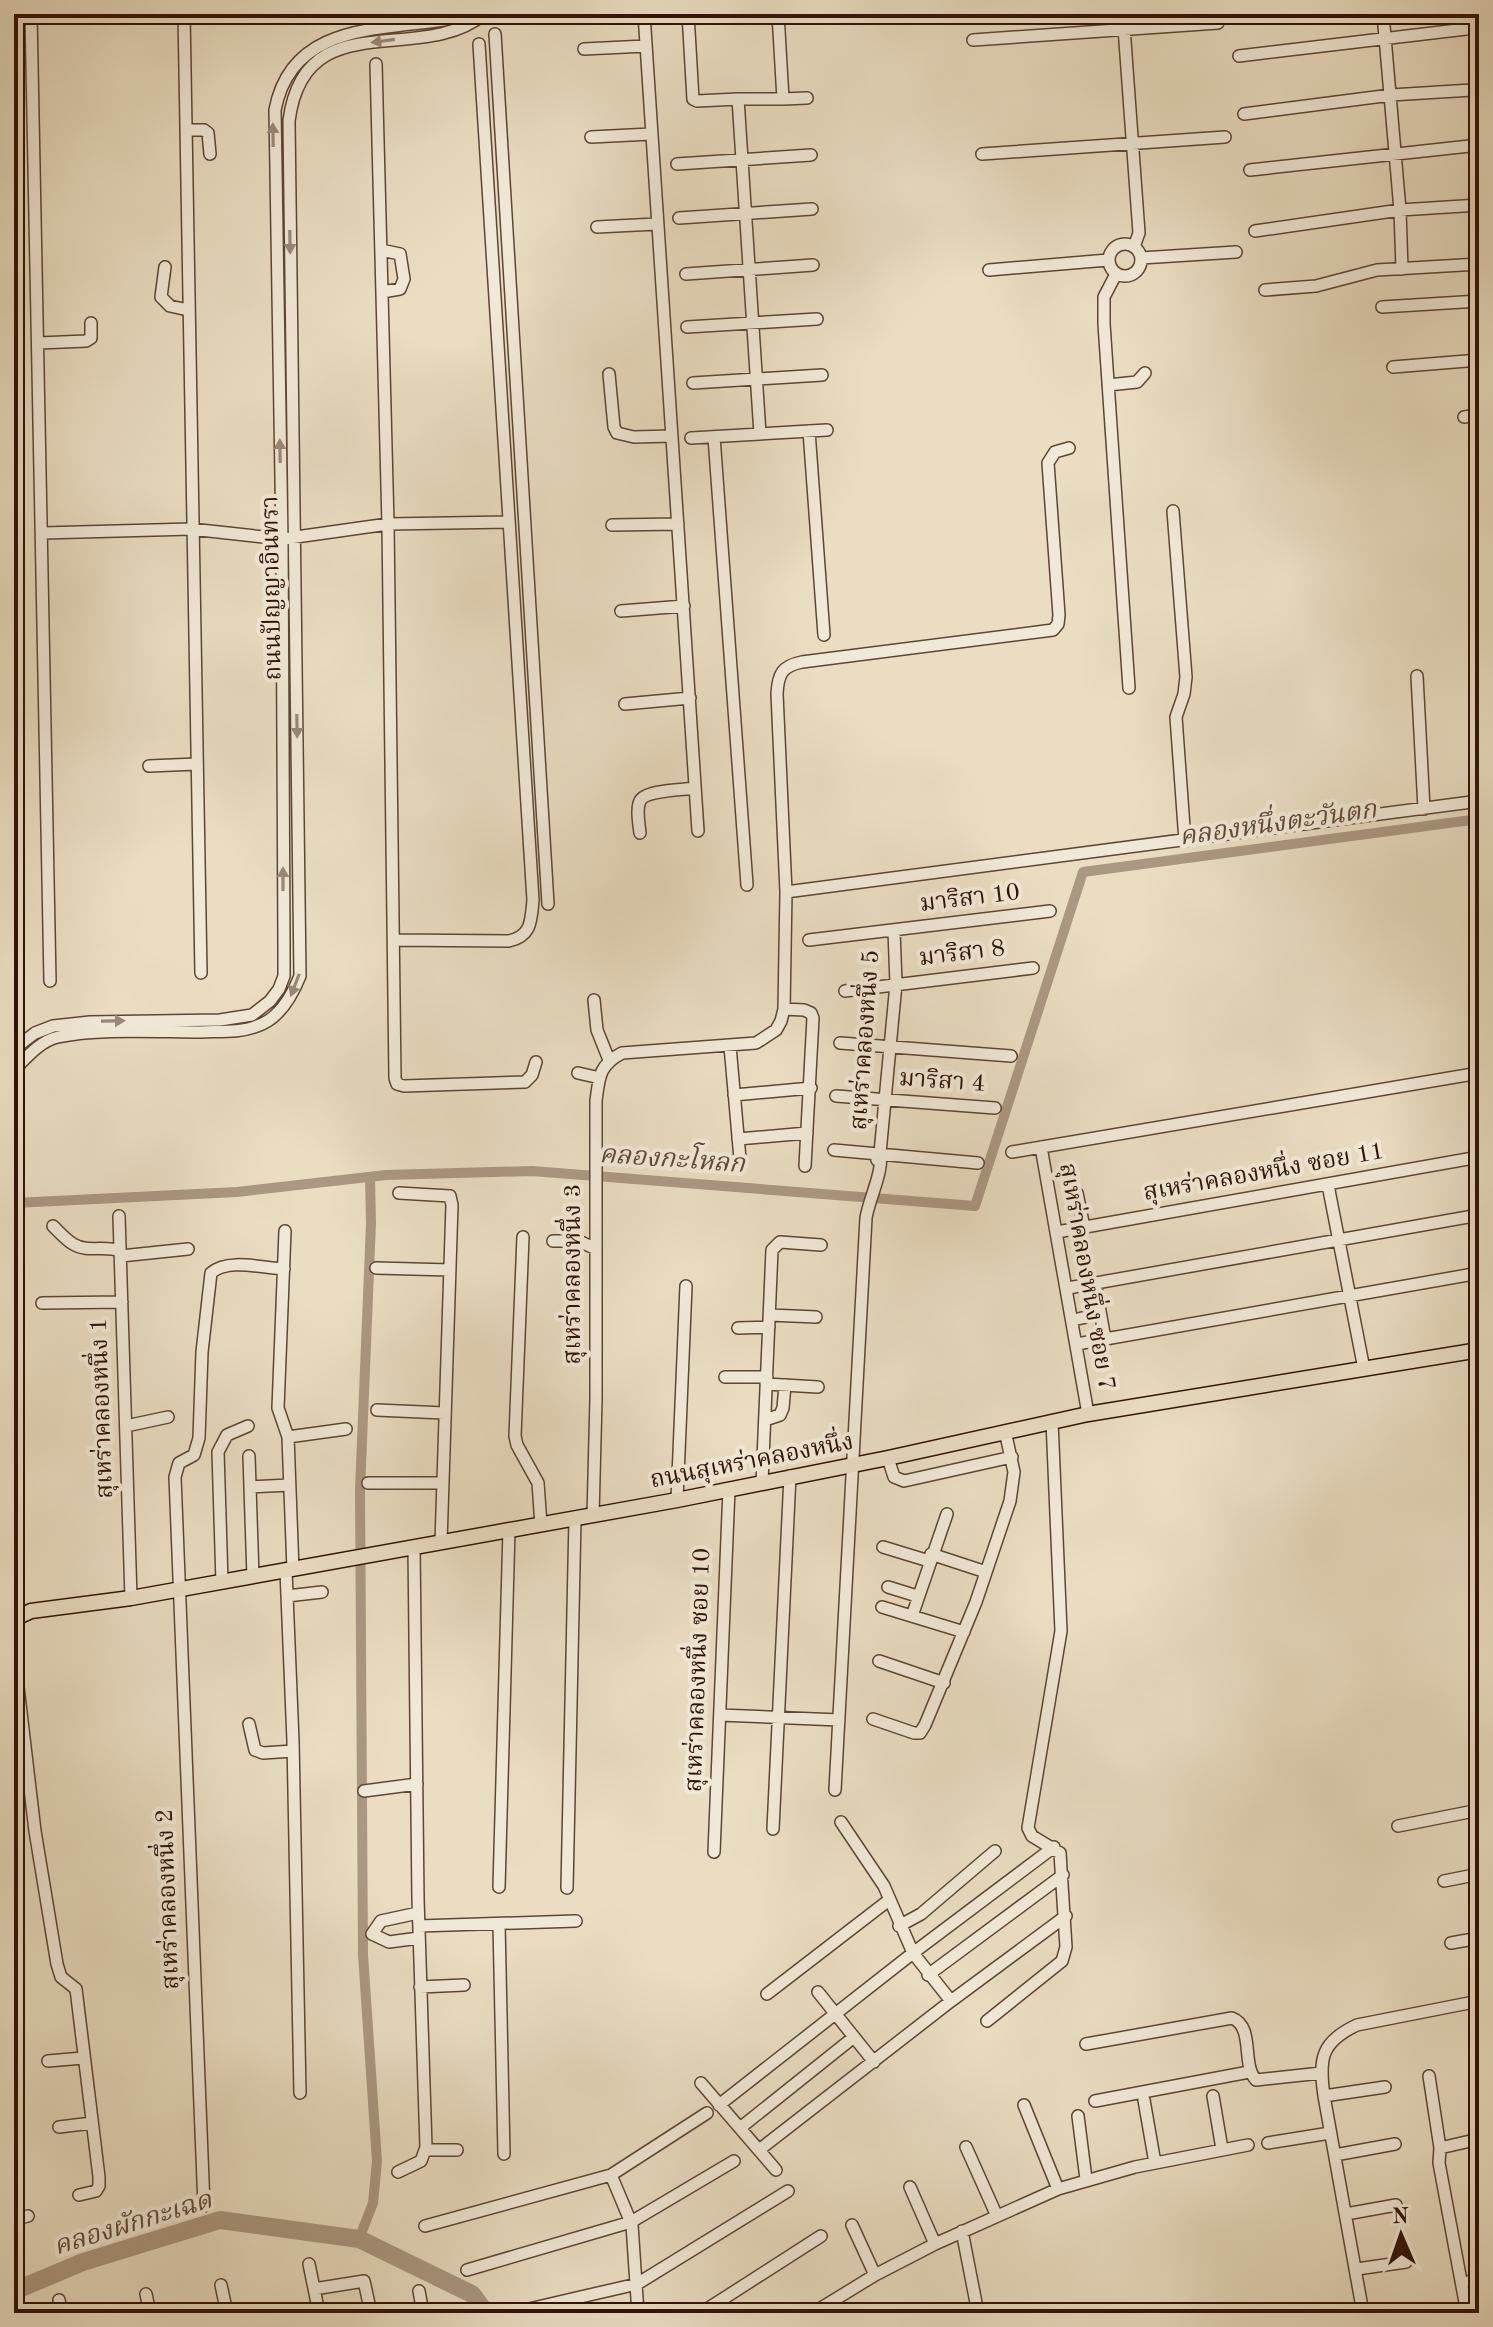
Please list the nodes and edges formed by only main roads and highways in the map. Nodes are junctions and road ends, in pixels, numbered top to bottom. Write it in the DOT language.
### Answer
graph roads {
  1 [pos="1479,1350"];
  2 [pos="14,1609"];
  3 [pos="31,1611"];
  4 [pos="14,1619"];
  1 -- 3 [label="main road, ถนนสุเหร่าคลองหนึ่ง"];
  2 -- 3 [label="main road, ถนนสุเหร่าคลองหนึ่ง"];
  3 -- 4 [label="main road, ถนนสุเหร่าคลองหนึ่ง"];
}
